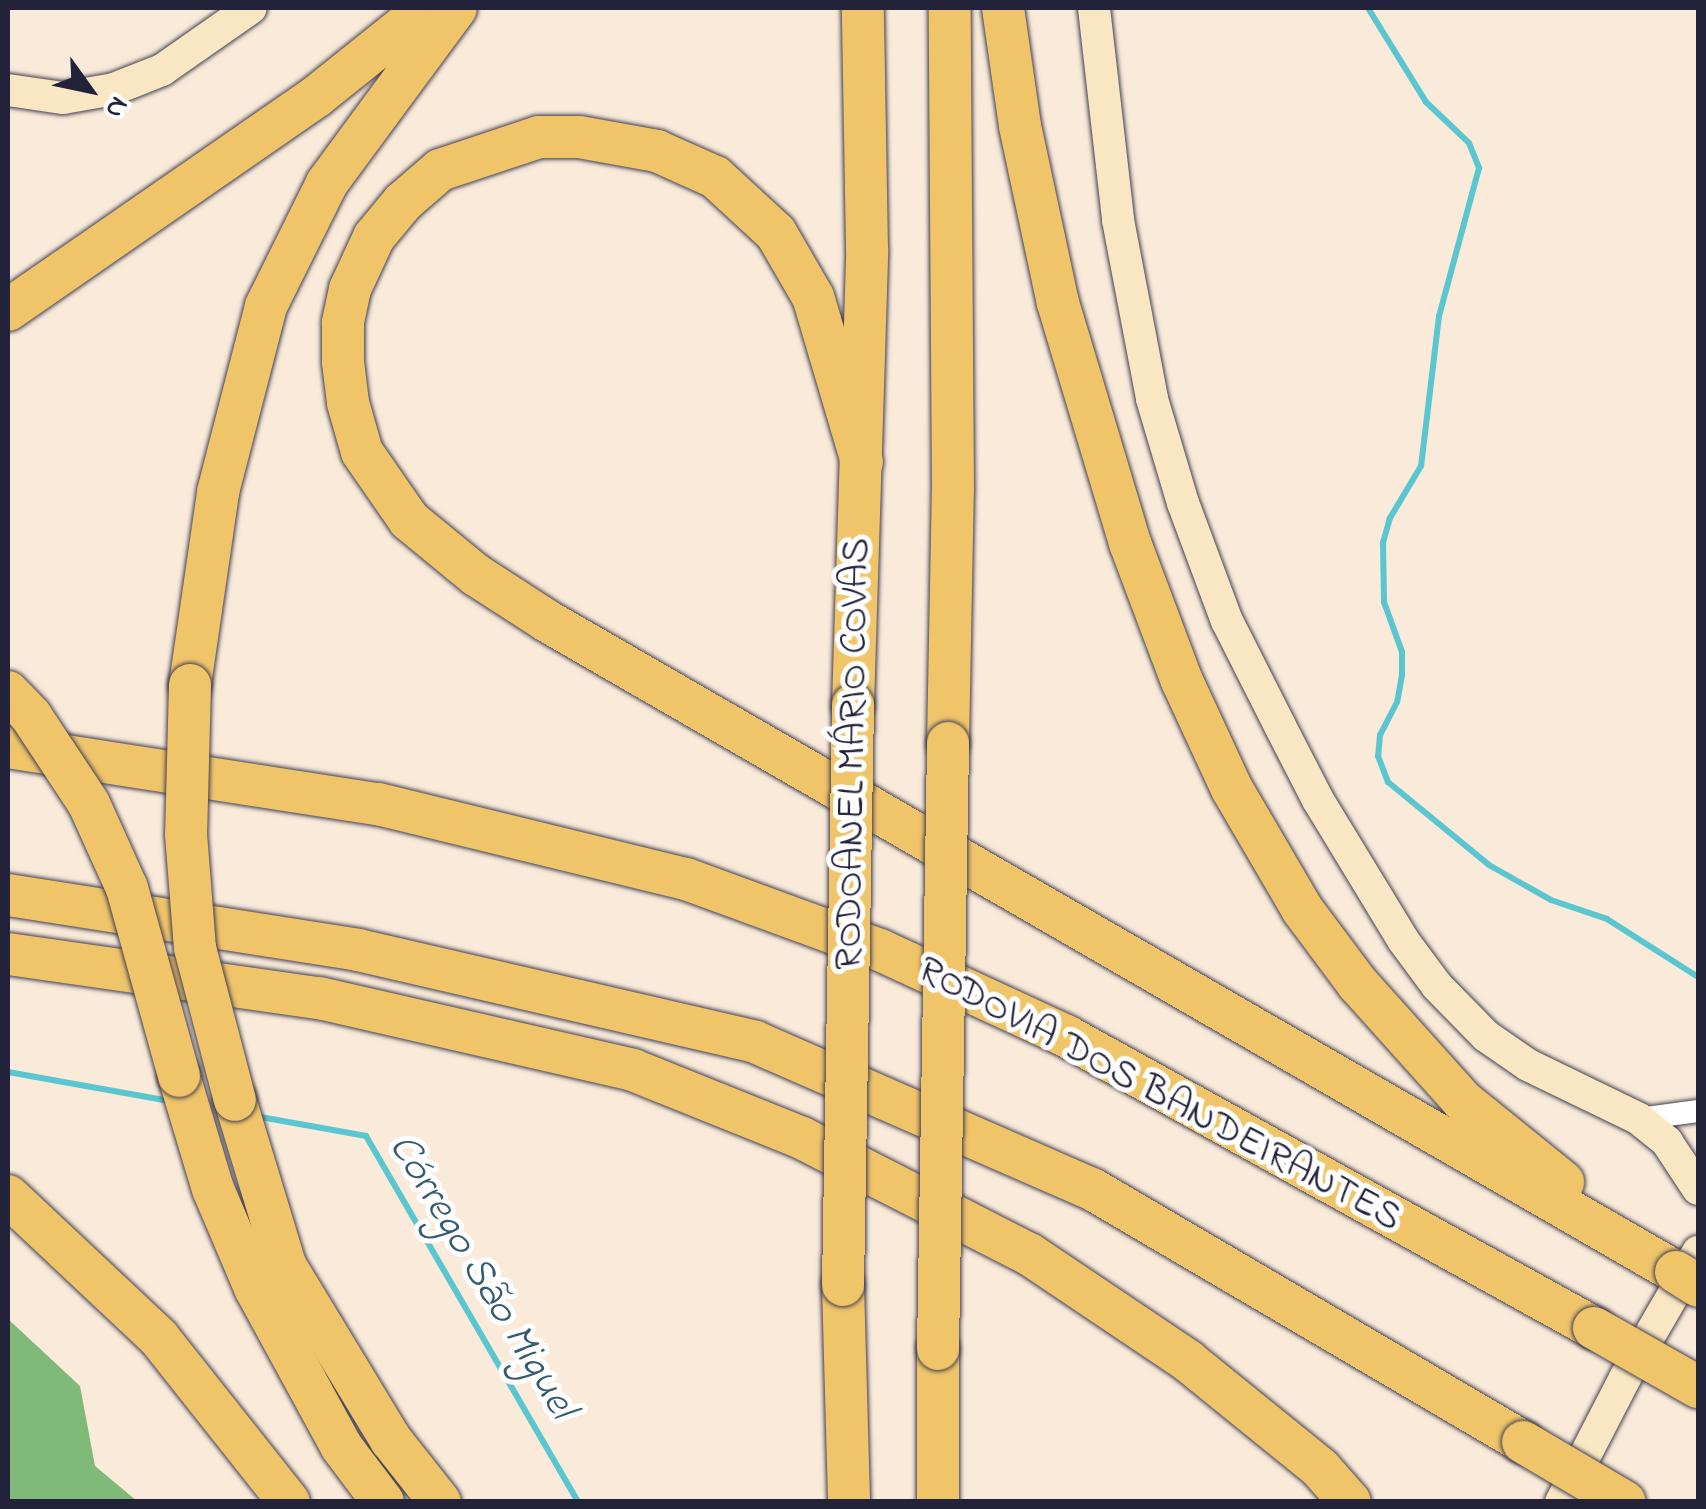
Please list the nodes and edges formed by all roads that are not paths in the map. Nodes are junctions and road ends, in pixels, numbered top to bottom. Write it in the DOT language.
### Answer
graph roads {
  1 [pos="251,8"];
  2 [pos="427,8"];
  3 [pos="456,8"];
  4 [pos="863,8"];
  5 [pos="950,8"];
  6 [pos="1002,8"];
  7 [pos="1094,8"];
  8 [pos="8,90"];
  9 [pos="8,310"];
  10 [pos="862,462"];
  11 [pos="8,692"];
  12 [pos="8,747"];
  13 [pos="8,895"];
  14 [pos="8,954"];
  15 [pos="1698,1112"];
  16 [pos="1639,1119"];
  17 [pos="1698,1190"];
  18 [pos="8,1196"];
  19 [pos="1636,1243"];
  20 [pos="1691,1270"];
  21 [pos="938,1368"];
  22 [pos="1698,1387"];
  23 [pos="289,1502"];
  24 [pos="383,1502"];
  25 [pos="440,1502"];
  26 [pos="848,1502"];
  27 [pos="938,1502"];
  28 [pos="960,1502"];
  29 [pos="1350,1502"];
  30 [pos="1561,1502"];
  31 [pos="1625,1502"];
  1 -- 8 [label="main road"];
  2 -- 9 [label="highway"];
  3 -- 25 [label="highway, bridge"];
  4 -- 10 [label="highway, RODOANEL MÁRIO COVAS"];
  5 -- 21 [label="highway, bridge"];
  6 -- 19 [label="highway"];
  7 -- 16 [label="main road"];
  10 -- 19 [label="highway"];
  10 -- 26 [label="highway, RODOANEL MÁRIO COVAS, bridge"];
  11 -- 24 [label="highway, bridge"];
  12 -- 22 [label="highway, RODOVIA DOS BANDEIRANTES, bridge"];
  13 -- 31 [label="highway, bridge"];
  14 -- 29 [label="highway"];
  15 -- 16 [label="street"];
  16 -- 17 [label="main road"];
  18 -- 23 [label="highway"];
  19 -- 20 [label="highway"];
  20 -- 30 [label="main road"];
  21 -- 27 [label="highway"];
  21 -- 28 [label="highway"];
}
